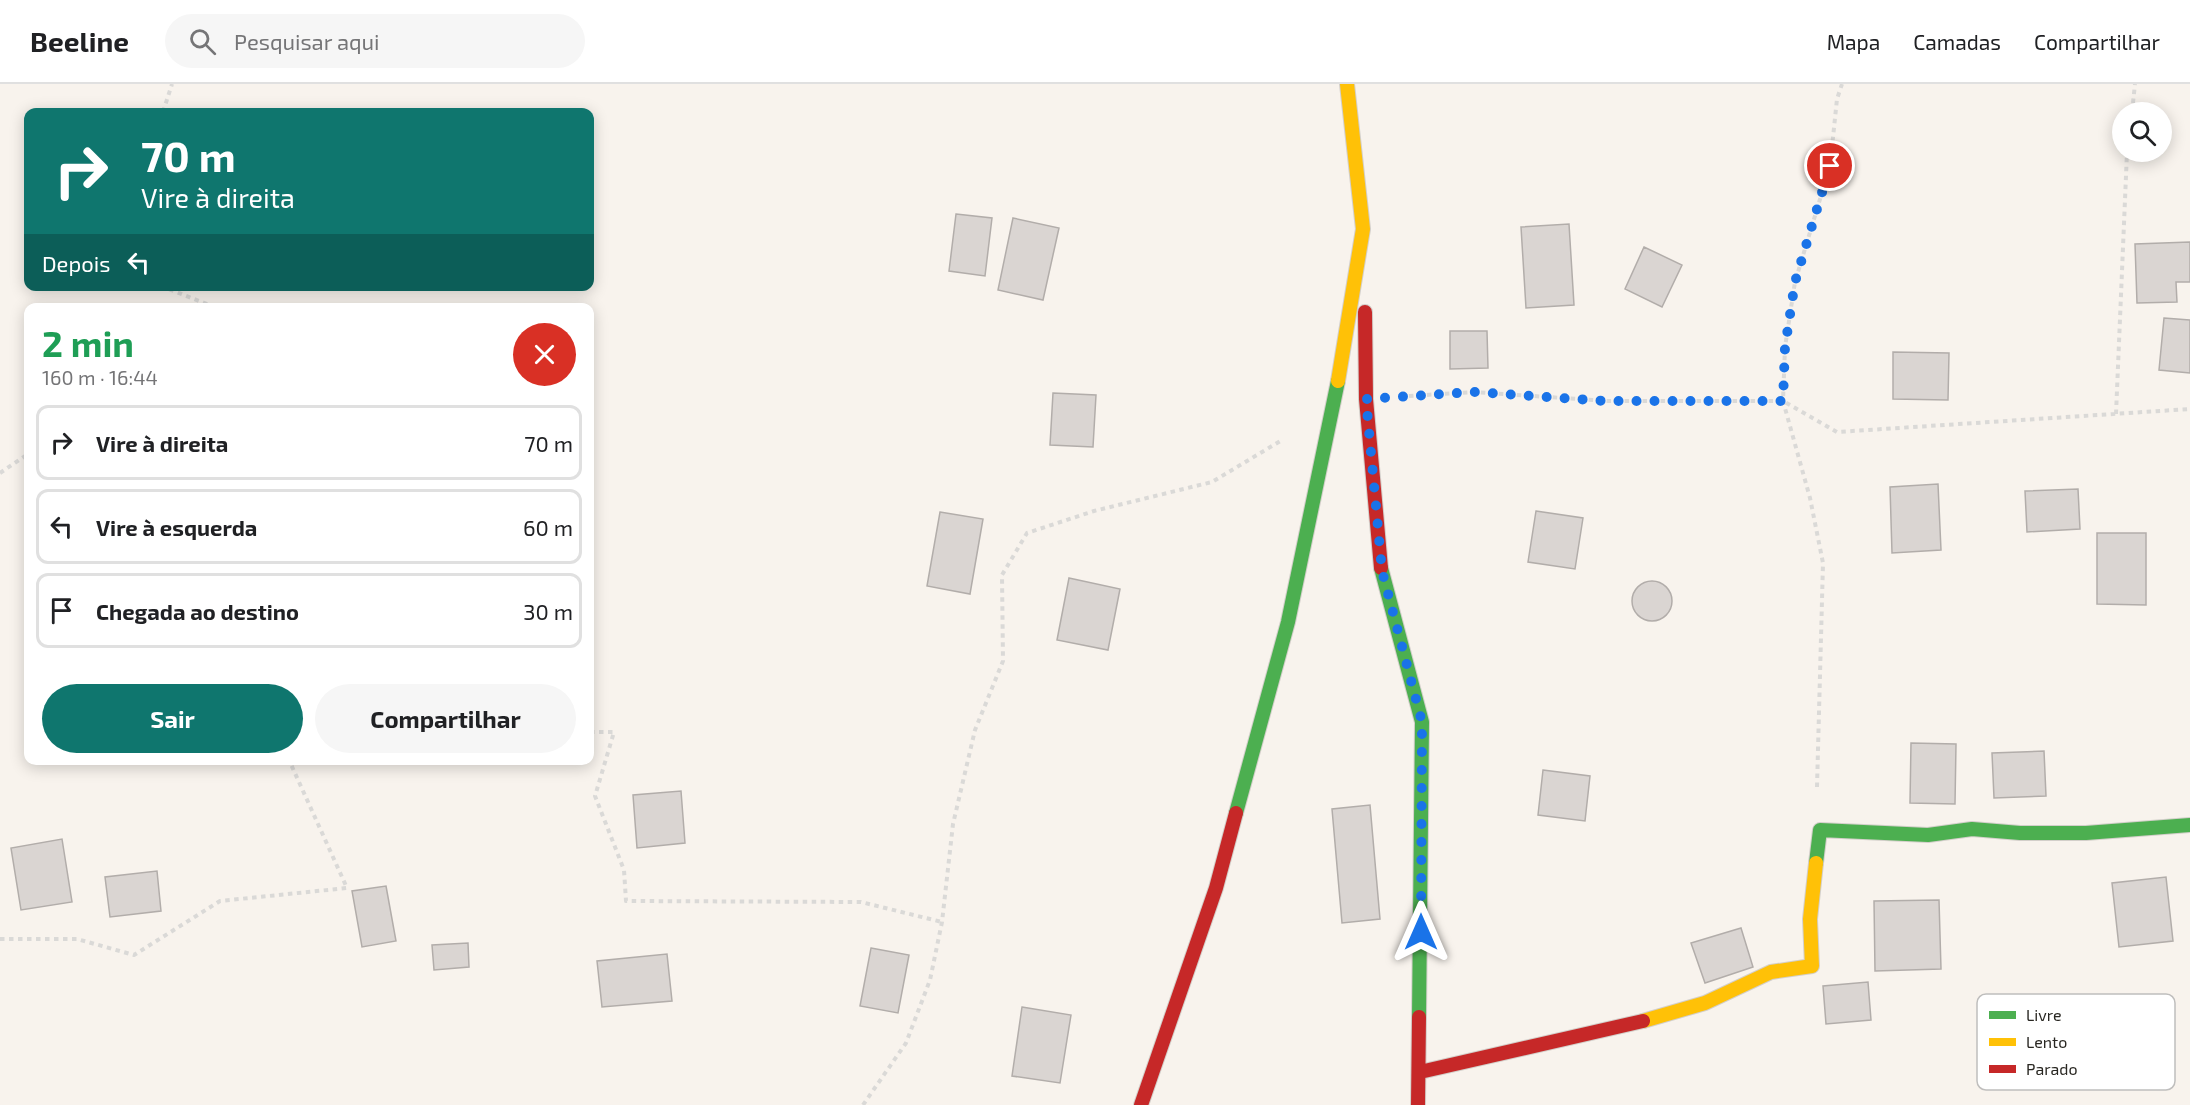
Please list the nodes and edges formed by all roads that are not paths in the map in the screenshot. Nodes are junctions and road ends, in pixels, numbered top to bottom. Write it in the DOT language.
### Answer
graph roads {
  1 [pos="1347,84"];
  2 [pos="1363,230"];
  3 [pos="2190,825"];
  4 [pos="1420,1072"];
  5 [pos="1141,1105"];
  6 [pos="1418,1105"];
  1 -- 2 [label="street"];
  2 -- 4 [label="street"];
  2 -- 5 [label="street"];
  3 -- 4 [label="street"];
  4 -- 6 [label="street"];
}
